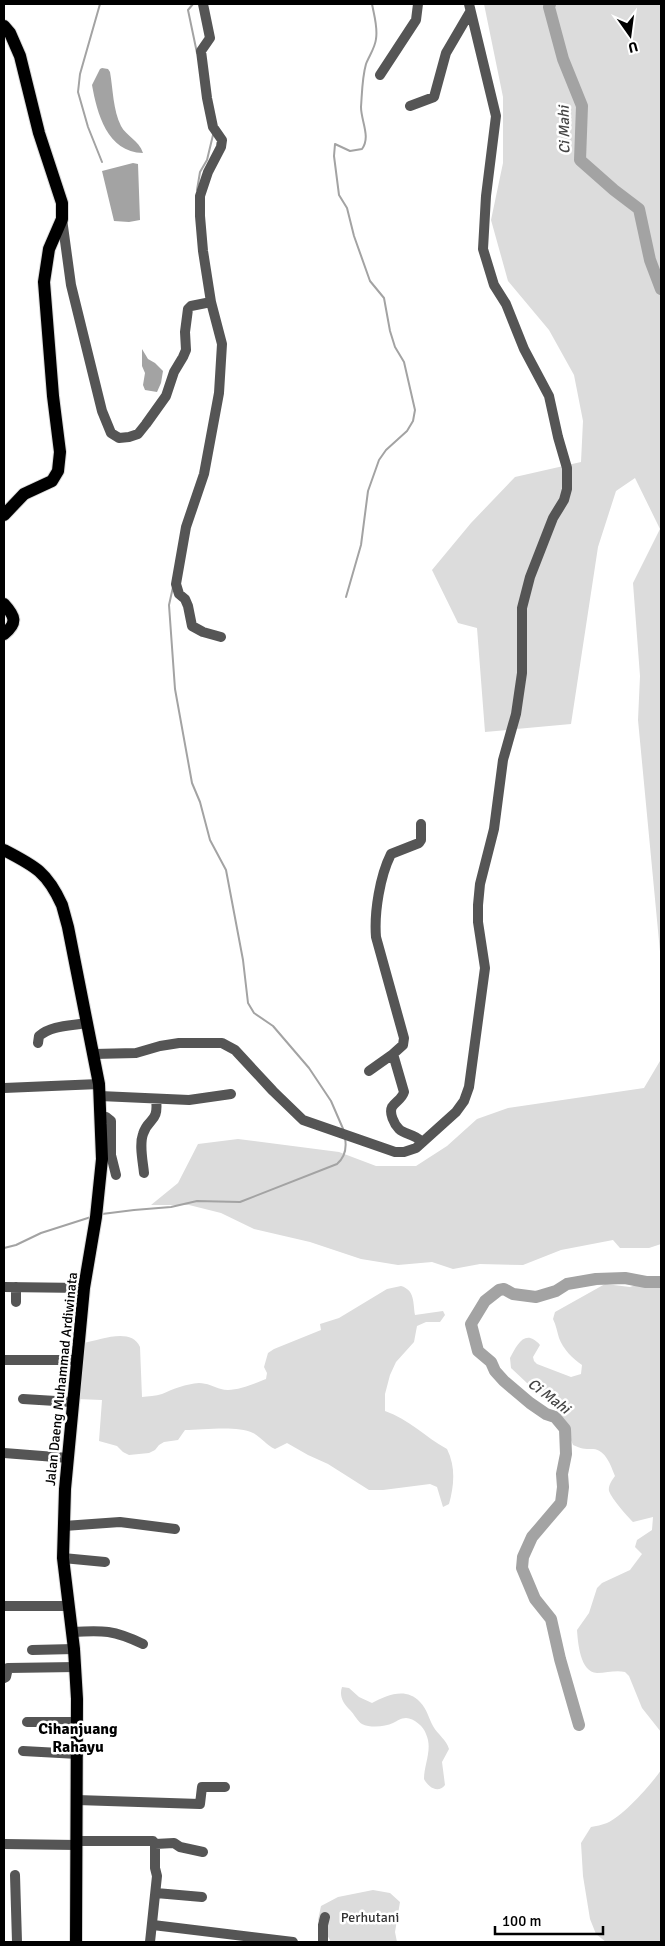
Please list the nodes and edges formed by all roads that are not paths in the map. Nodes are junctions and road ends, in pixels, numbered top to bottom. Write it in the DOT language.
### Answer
graph roads {
  1 [pos="203,4"];
  2 [pos="418,4"];
  3 [pos="469,8"];
  4 [pos="4,26"];
  5 [pos="380,74"];
  6 [pos="410,106"];
  7 [pos="62,219"];
  8 [pos="211,302"];
  9 [pos="4,515"];
  10 [pos="4,604"];
  11 [pos="4,634"];
  12 [pos="221,637"];
  13 [pos="421,824"];
  14 [pos="4,850"];
  15 [pos="88,1022"];
  16 [pos="38,1043"];
  17 [pos="94,1054"];
  18 [pos="393,1054"];
  19 [pos="369,1071"];
  20 [pos="4,1088"];
  21 [pos="100,1090"];
  22 [pos="231,1094"];
  23 [pos="156,1099"];
  24 [pos="102,1117"];
  25 [pos="422,1142"];
  26 [pos="144,1173"];
  27 [pos="116,1175"];
  28 [pos="4,1287"];
  29 [pos="16,1287"];
  30 [pos="84,1288"];
  31 [pos="16,1302"];
  32 [pos="4,1360"];
  33 [pos="76,1360"];
  34 [pos="24,1399"];
  35 [pos="72,1402"];
  36 [pos="4,1454"];
  37 [pos="68,1458"];
  38 [pos="64,1526"];
  39 [pos="175,1528"];
  40 [pos="63,1558"];
  41 [pos="105,1562"];
  42 [pos="4,1606"];
  43 [pos="68,1606"];
  44 [pos="72,1632"];
  45 [pos="142,1644"];
  46 [pos="74,1649"];
  47 [pos="32,1650"];
  48 [pos="76,1667"];
  49 [pos="4,1678"];
  50 [pos="27,1722"];
  51 [pos="78,1722"];
  52 [pos="23,1751"];
  53 [pos="78,1754"];
  54 [pos="225,1787"];
  55 [pos="77,1800"];
  56 [pos="77,1843"];
  57 [pos="4,1844"];
  58 [pos="155,1844"];
  59 [pos="202,1852"];
  60 [pos="15,1875"];
  61 [pos="156,1893"];
  62 [pos="202,1897"];
  63 [pos="325,1916"];
  64 [pos="153,1925"];
  65 [pos="17,1942"];
  66 [pos="76,1942"];
  67 [pos="150,1942"];
  68 [pos="293,1942"];
  69 [pos="323,1942"];
  1 -- 8 [label="street"];
  2 -- 5 [label="street"];
  3 -- 6 [label="street"];
  3 -- 25 [label="street"];
  4 -- 7 [label="main road"];
  7 -- 8 [label="street"];
  7 -- 9 [label="main road"];
  8 -- 12 [label="street"];
  10 -- 11 [label="main road"];
  13 -- 18 [label="street"];
  14 -- 15 [label="main road, Jalan Daeng Muhammad Ardiwinata"];
  15 -- 16 [label="street"];
  15 -- 17 [label="main road, Jalan Daeng Muhammad Ardiwinata"];
  17 -- 21 [label="main road, Jalan Daeng Muhammad Ardiwinata"];
  17 -- 25 [label="street"];
  18 -- 19 [label="street"];
  18 -- 25 [label="street"];
  20 -- 21 [label="street"];
  21 -- 23 [label="street"];
  21 -- 24 [label="main road, Jalan Daeng Muhammad Ardiwinata"];
  22 -- 23 [label="street"];
  23 -- 26 [label="street"];
  24 -- 27 [label="street"];
  24 -- 30 [label="main road, Jalan Daeng Muhammad Ardiwinata"];
  28 -- 29 [label="street"];
  29 -- 30 [label="street"];
  29 -- 31 [label="street"];
  30 -- 33 [label="main road, Jalan Daeng Muhammad Ardiwinata"];
  32 -- 33 [label="street"];
  33 -- 35 [label="main road, Jalan Daeng Muhammad Ardiwinata"];
  34 -- 35 [label="street"];
  35 -- 37 [label="main road, Jalan Daeng Muhammad Ardiwinata"];
  36 -- 37 [label="street"];
  37 -- 38 [label="main road, Jalan Daeng Muhammad Ardiwinata"];
  38 -- 39 [label="street"];
  38 -- 40 [label="main road, Jalan Daeng Muhammad Ardiwinata"];
  40 -- 41 [label="street"];
  40 -- 43 [label="main road, Jalan Daeng Muhammad Ardiwinata"];
  42 -- 43 [label="street"];
  43 -- 44 [label="main road, Jalan Daeng Muhammad Ardiwinata"];
  44 -- 45 [label="street"];
  44 -- 46 [label="main road, Jalan Daeng Muhammad Ardiwinata"];
  46 -- 47 [label="street"];
  46 -- 48 [label="main road, Jalan Daeng Muhammad Ardiwinata"];
  48 -- 49 [label="street"];
  48 -- 51 [label="main road, Jalan Daeng Muhammad Ardiwinata"];
  50 -- 51 [label="street"];
  51 -- 53 [label="main road, Jalan Daeng Muhammad Ardiwinata"];
  52 -- 53 [label="street"];
  53 -- 55 [label="main road, Jalan Daeng Muhammad Ardiwinata"];
  54 -- 55 [label="street"];
  55 -- 56 [label="main road, Jalan Daeng Muhammad Ardiwinata"];
  56 -- 57 [label="street"];
  56 -- 58 [label="street"];
  56 -- 66 [label="main road, Jalan Daeng Muhammad Ardiwinata"];
  58 -- 59 [label="street"];
  58 -- 61 [label="street"];
  60 -- 65 [label="street"];
  61 -- 62 [label="street"];
  61 -- 64 [label="street"];
  63 -- 69 [label="street"];
  64 -- 67 [label="street"];
  64 -- 68 [label="street"];
}
